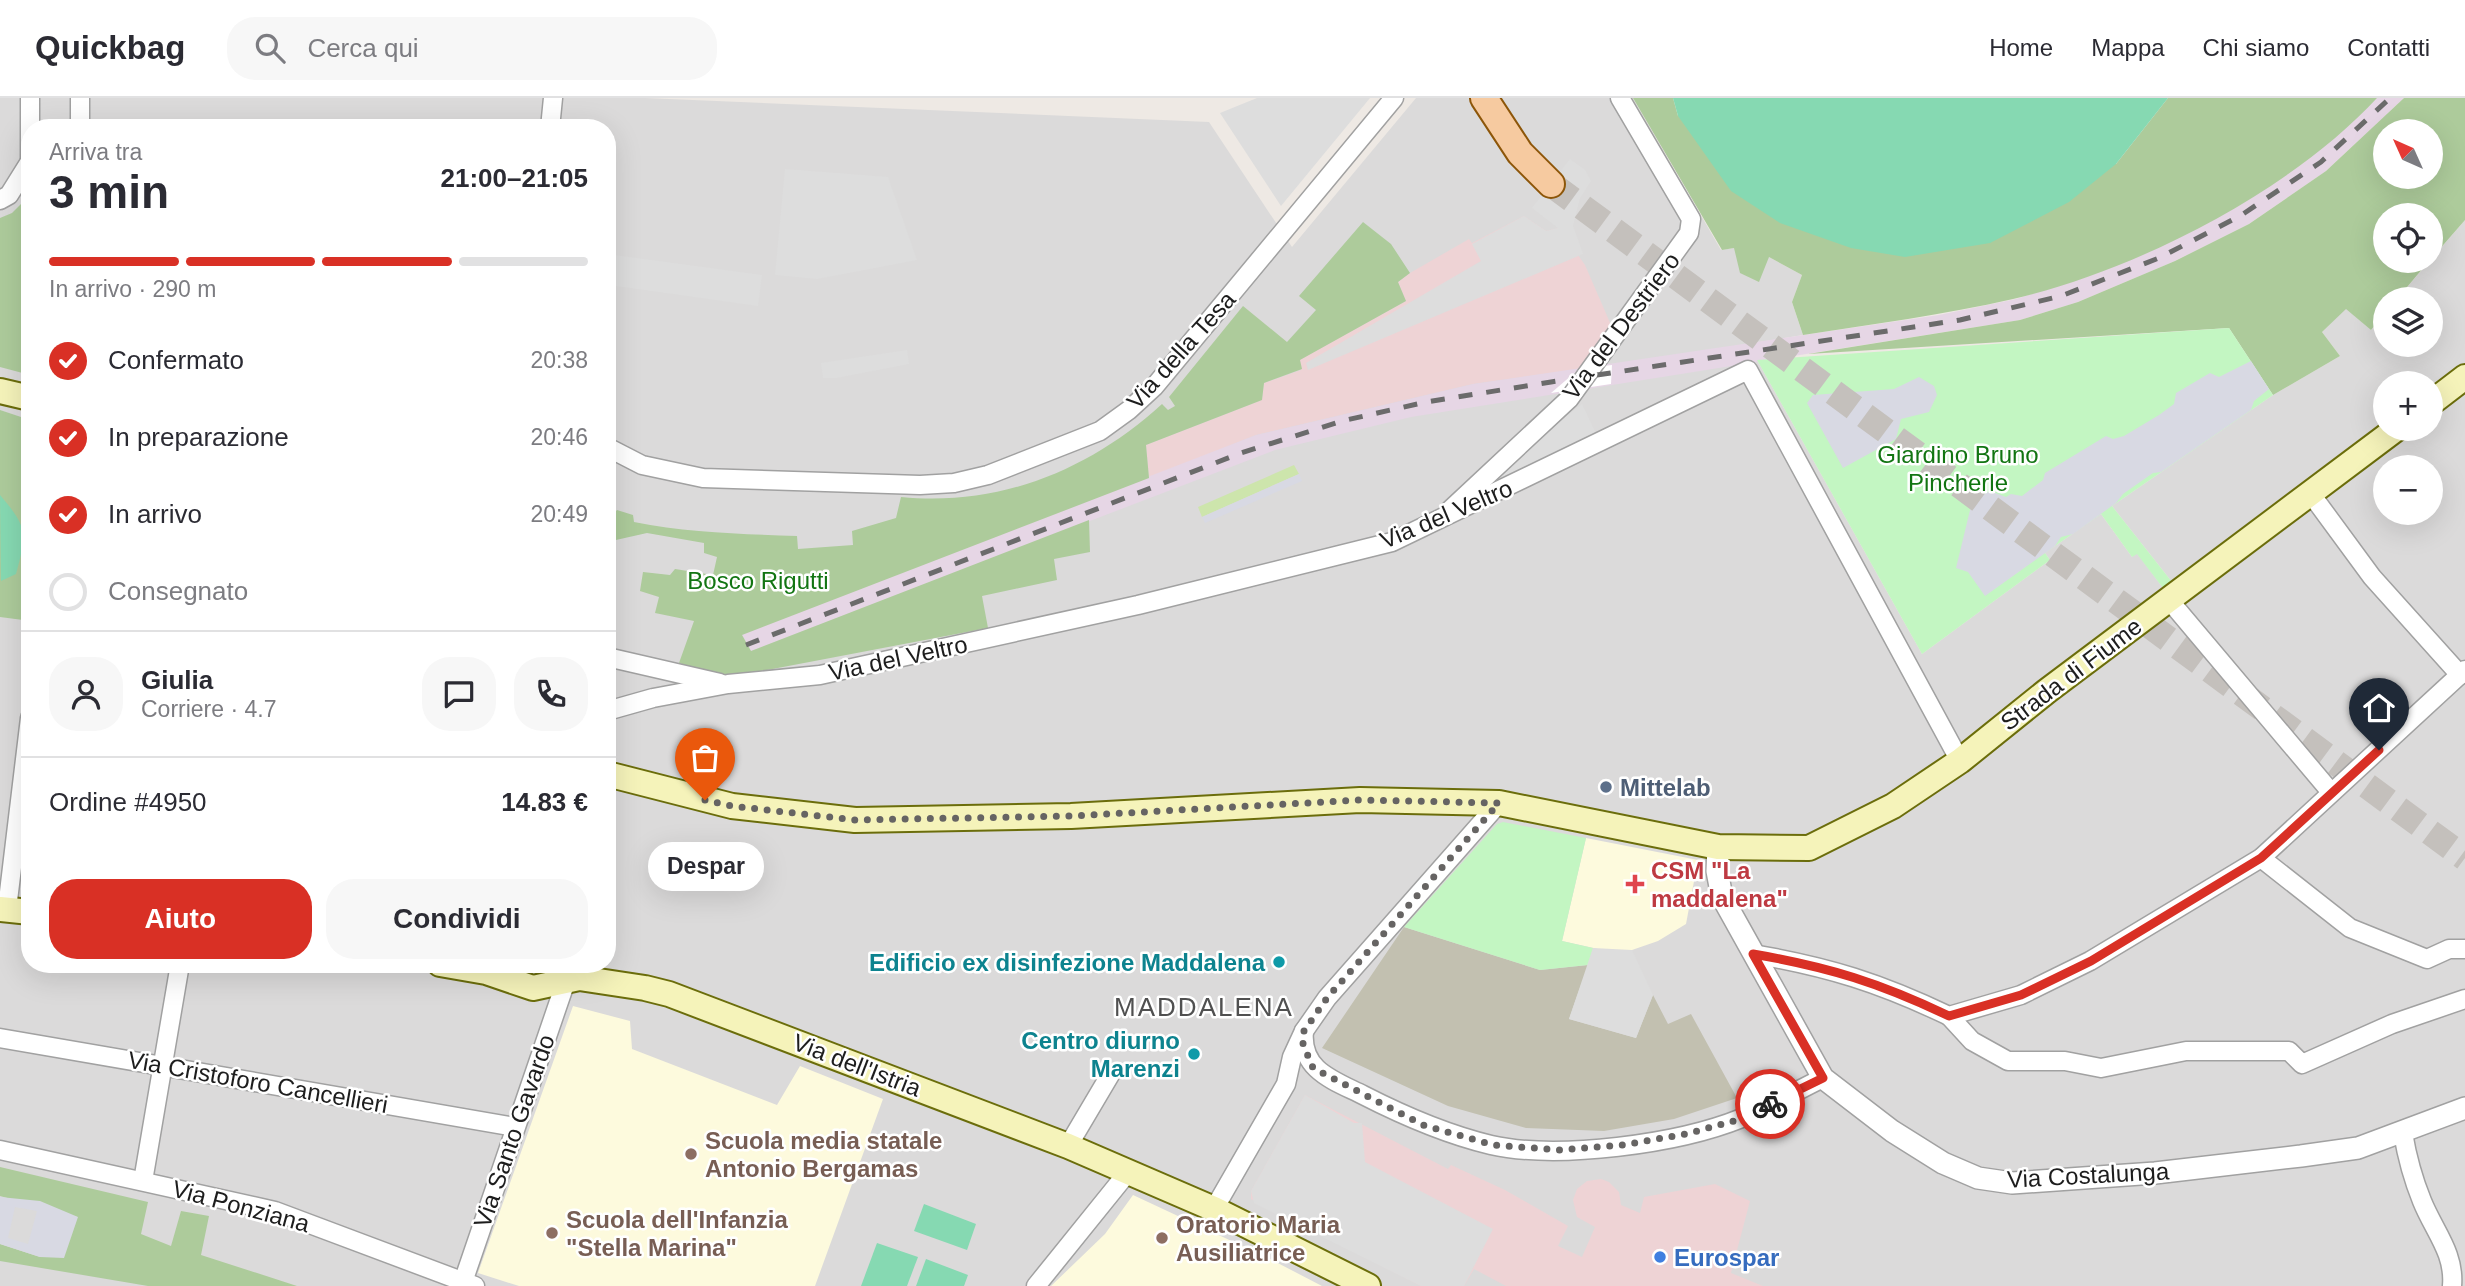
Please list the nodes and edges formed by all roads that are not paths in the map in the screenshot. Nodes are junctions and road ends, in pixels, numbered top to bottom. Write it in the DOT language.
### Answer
graph roads {
  1 [pos="30,98"];
  2 [pos="80,98"];
  3 [pos="553,98"];
  4 [pos="1394,98"];
  5 [pos="1486,98"];
  6 [pos="1620,98"];
  7 [pos="30,119"];
  8 [pos="80,119"];
  9 [pos="551,119"];
  10 [pos="21,177"];
  11 [pos="1551,184"];
  12 [pos="0,201"];
  13 [pos="2465,377"];
  14 [pos="0,391"];
  15 [pos="2443,394"];
  16 [pos="21,396"];
  17 [pos="2381,441"];
  18 [pos="616,452"];
  19 [pos="2311,495"];
  20 [pos="1438,522"];
  21 [pos="2169,600"];
  22 [pos="616,659"];
  23 [pos="2462,673"];
  24 [pos="728,684"];
  25 [pos="616,708"];
  26 [pos="1960,761"];
  27 [pos="616,776"];
  28 [pos="2330,791"];
  29 [pos="1499,803"];
  30 [pos="21,814"];
  31 [pos="1718,847"];
  32 [pos="2261,858"];
  33 [pos="12,910"];
  34 [pos="2465,949"];
  35 [pos="1753,954"];
  36 [pos="178,973"];
  37 [pos="484,973"];
  38 [pos="511,973"];
  39 [pos="615,973"];
  40 [pos="561,976"];
  41 [pos="522,985"];
  42 [pos="645,988"];
  43 [pos="2465,999"];
  44 [pos="1949,1016"];
  45 [pos="1304,1031"];
  46 [pos="0,1038"];
  47 [pos="160,1066"];
  48 [pos="1321,1074"];
  49 [pos="1110,1075"];
  50 [pos="1823,1078"];
  51 [pos="1286,1084"];
  52 [pos="2465,1108"];
  53 [pos="515,1127"];
  54 [pos="2403,1133"];
  55 [pos="1068,1146"];
  56 [pos="0,1150"];
  57 [pos="1128,1172"];
  58 [pos="143,1181"];
  59 [pos="1214,1209"];
  60 [pos="469,1284"];
  61 [pos="1036,1286"];
  62 [pos="1368,1286"];
  63 [pos="2452,1286"];
  1 -- 7 [label="street"];
  2 -- 8 [label="street"];
  3 -- 9 [label="street"];
  4 -- 18 [label="street, Via della Tesa"];
  5 -- 11 [label="main road"];
  6 -- 20 [label="street, Via del Destriero"];
  10 -- 12 [label="street"];
  13 -- 15 [label="main road"];
  14 -- 16 [label="main road"];
  17 -- 19 [label="main road, Strada di Fiume"];
  19 -- 21 [label="main road, Strada di Fiume"];
  19 -- 23 [label="street"];
  20 -- 24 [label="street, Via del Veltro"];
  20 -- 26 [label="street, Via del Veltro"];
  21 -- 26 [label="main road, Strada di Fiume"];
  21 -- 28 [label="street"];
  22 -- 24 [label="street"];
  23 -- 28 [label="street"];
  24 -- 25 [label="street, Via del Veltro"];
  26 -- 31 [label="main road, Strada di Fiume"];
  27 -- 29 [label="main road, Strada di Fiume"];
  28 -- 32 [label="street"];
  29 -- 31 [label="main road, Strada di Fiume"];
  29 -- 45 [label="street"];
  30 -- 33 [label="street"];
  31 -- 35 [label="street, Via Costalunga"];
  32 -- 34 [label="street"];
  32 -- 44 [label="street"];
  35 -- 44 [label="street"];
  35 -- 50 [label="street, Via Costalunga"];
  36 -- 47 [label="street"];
  37 -- 41 [label="main road, Via dell'Istria"];
  38 -- 41 [label="main road"];
  39 -- 42 [label="main road, Via dell'Istria"];
  40 -- 41 [label="main road, Via dell'Istria"];
  40 -- 42 [label="main road, Via dell'Istria"];
  40 -- 53 [label="street, Via Santo Gavardo"];
  42 -- 55 [label="main road, Via dell'Istria"];
  43 -- 44 [label="street"];
  45 -- 48 [label="street"];
  45 -- 51 [label="street"];
  46 -- 47 [label="street, Via Cristoforo Cancellieri"];
  47 -- 53 [label="street, Via Cristoforo Cancellieri"];
  47 -- 58 [label="street"];
  48 -- 50 [label="street"];
  48 -- 51 [label="street"];
  49 -- 55 [label="street"];
  50 -- 54 [label="street, Via Costalunga"];
  51 -- 59 [label="street"];
  52 -- 54 [label="street, Via Costalunga"];
  53 -- 60 [label="street, Via Santo Gavardo"];
  54 -- 63 [label="street"];
  55 -- 57 [label="main road, Via dell'Istria"];
  56 -- 58 [label="street, Via Ponziana"];
  57 -- 59 [label="main road, Via dell'Istria"];
  57 -- 61 [label="street"];
  58 -- 60 [label="street, Via Ponziana"];
  59 -- 62 [label="main road, Via dell'Istria"];
}
